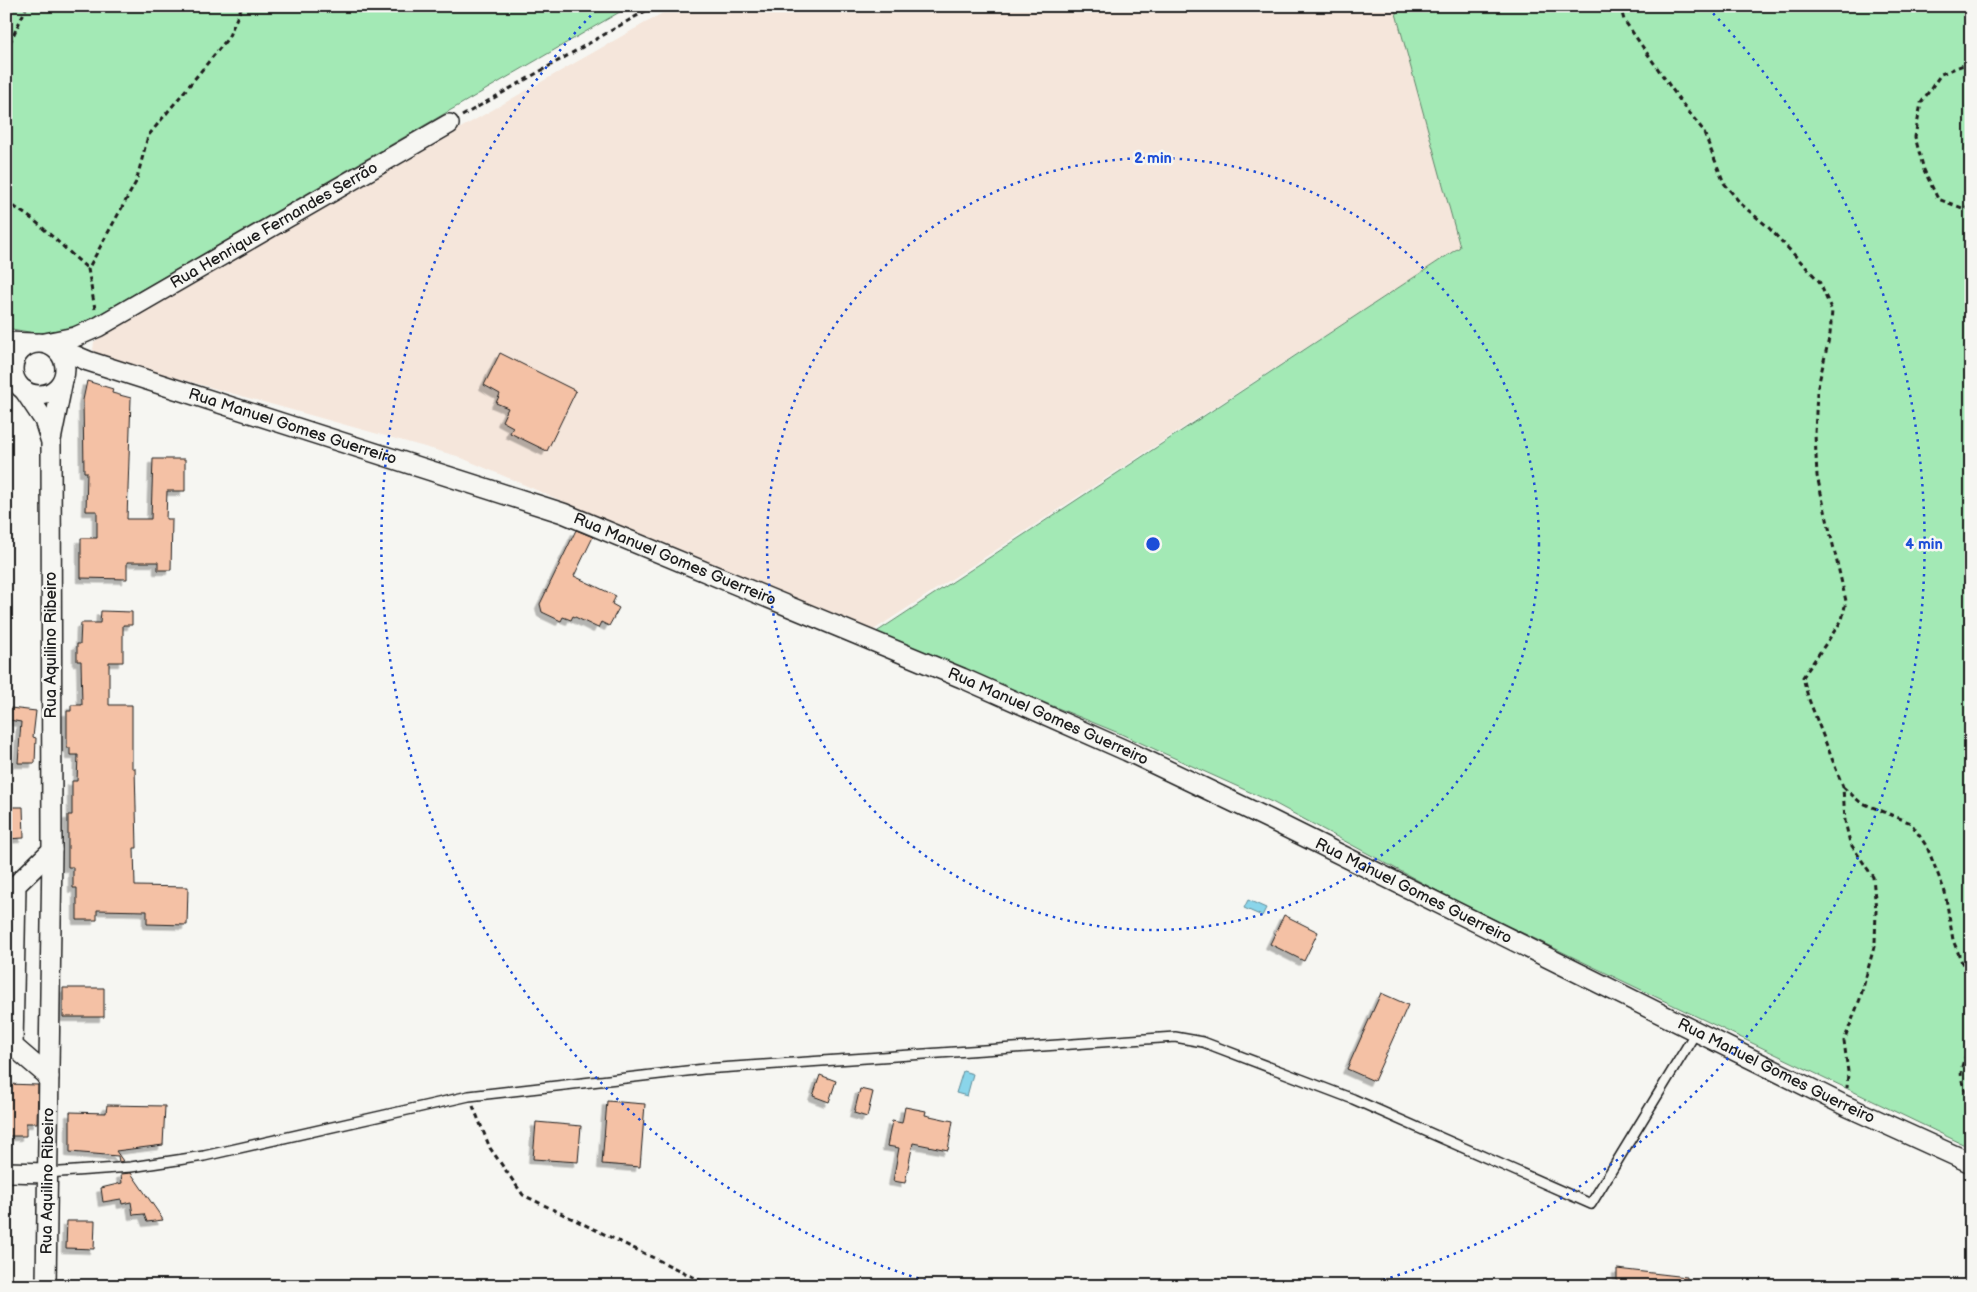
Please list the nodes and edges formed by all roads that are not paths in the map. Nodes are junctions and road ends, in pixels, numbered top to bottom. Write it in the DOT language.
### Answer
graph roads {
  1 [pos="447,128"];
  2 [pos="98,327"];
  3 [pos="6,342"];
  4 [pos="42,344"];
  5 [pos="74,363"];
  6 [pos="15,377"];
  7 [pos="51,440"];
  8 [pos="52,850"];
  9 [pos="1696,1032"];
  10 [pos="49,1077"];
  11 [pos="1971,1163"];
  12 [pos="6,1172"];
  13 [pos="47,1173"];
  14 [pos="46,1286"];
  1 -- 2 [label="street, Rua Henrique Fernandes Serrão"];
  2 -- 4 [label="street"];
  2 -- 5 [label="street"];
  3 -- 4 [label="street"];
  4 -- 5 [label="street"];
  4 -- 6 [label="street"];
  5 -- 6 [label="street"];
  5 -- 7 [label="street"];
  5 -- 9 [label="street, Rua Manuel Gomes Guerreiro"];
  6 -- 7 [label="street"];
  7 -- 8 [label="street, Rua Aquilino Ribeiro"];
  8 -- 10 [label="street, Rua Aquilino Ribeiro"];
  8 -- 10 [label="street"];
  9 -- 11 [label="street, Rua Manuel Gomes Guerreiro"];
  9 -- 13 [label="lane"];
  10 -- 13 [label="street, Rua Aquilino Ribeiro"];
  12 -- 13 [label="street"];
  13 -- 14 [label="street, Rua Aquilino Ribeiro"];
}
